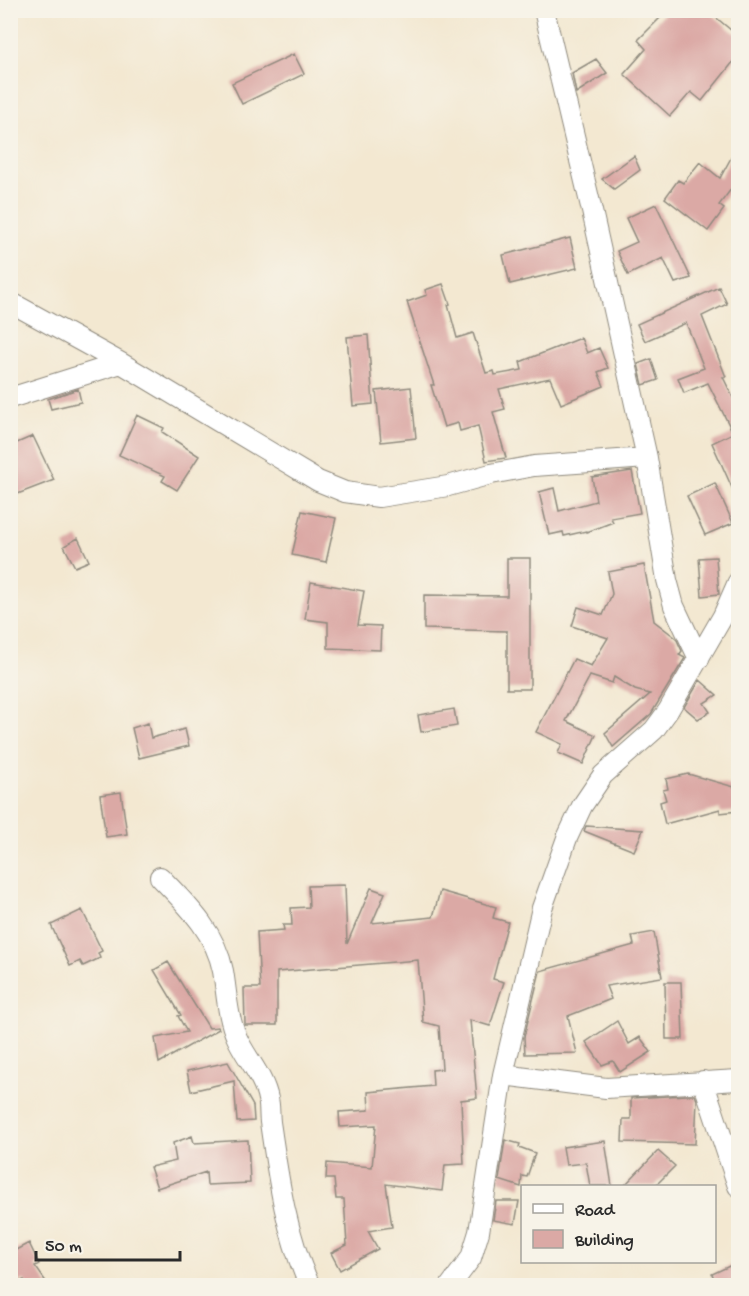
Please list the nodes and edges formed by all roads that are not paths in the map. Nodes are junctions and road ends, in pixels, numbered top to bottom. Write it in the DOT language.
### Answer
graph roads {
  1 [pos="544,10"];
  2 [pos="10,302"];
  3 [pos="120,363"];
  4 [pos="10,398"];
  5 [pos="648,458"];
  6 [pos="738,582"];
  7 [pos="699,659"];
  8 [pos="160,877"];
  9 [pos="504,1075"];
  10 [pos="738,1080"];
  11 [pos="703,1081"];
  12 [pos="738,1186"];
  13 [pos="310,1286"];
  14 [pos="450,1286"];
  1 -- 5 [label="street"];
  2 -- 3 [label="street"];
  3 -- 4 [label="street"];
  3 -- 5 [label="street"];
  5 -- 7 [label="street"];
  6 -- 7 [label="street"];
  7 -- 9 [label="street"];
  8 -- 13 [label="street"];
  9 -- 11 [label="street"];
  9 -- 14 [label="street"];
  10 -- 11 [label="street"];
  11 -- 12 [label="street"];
}
